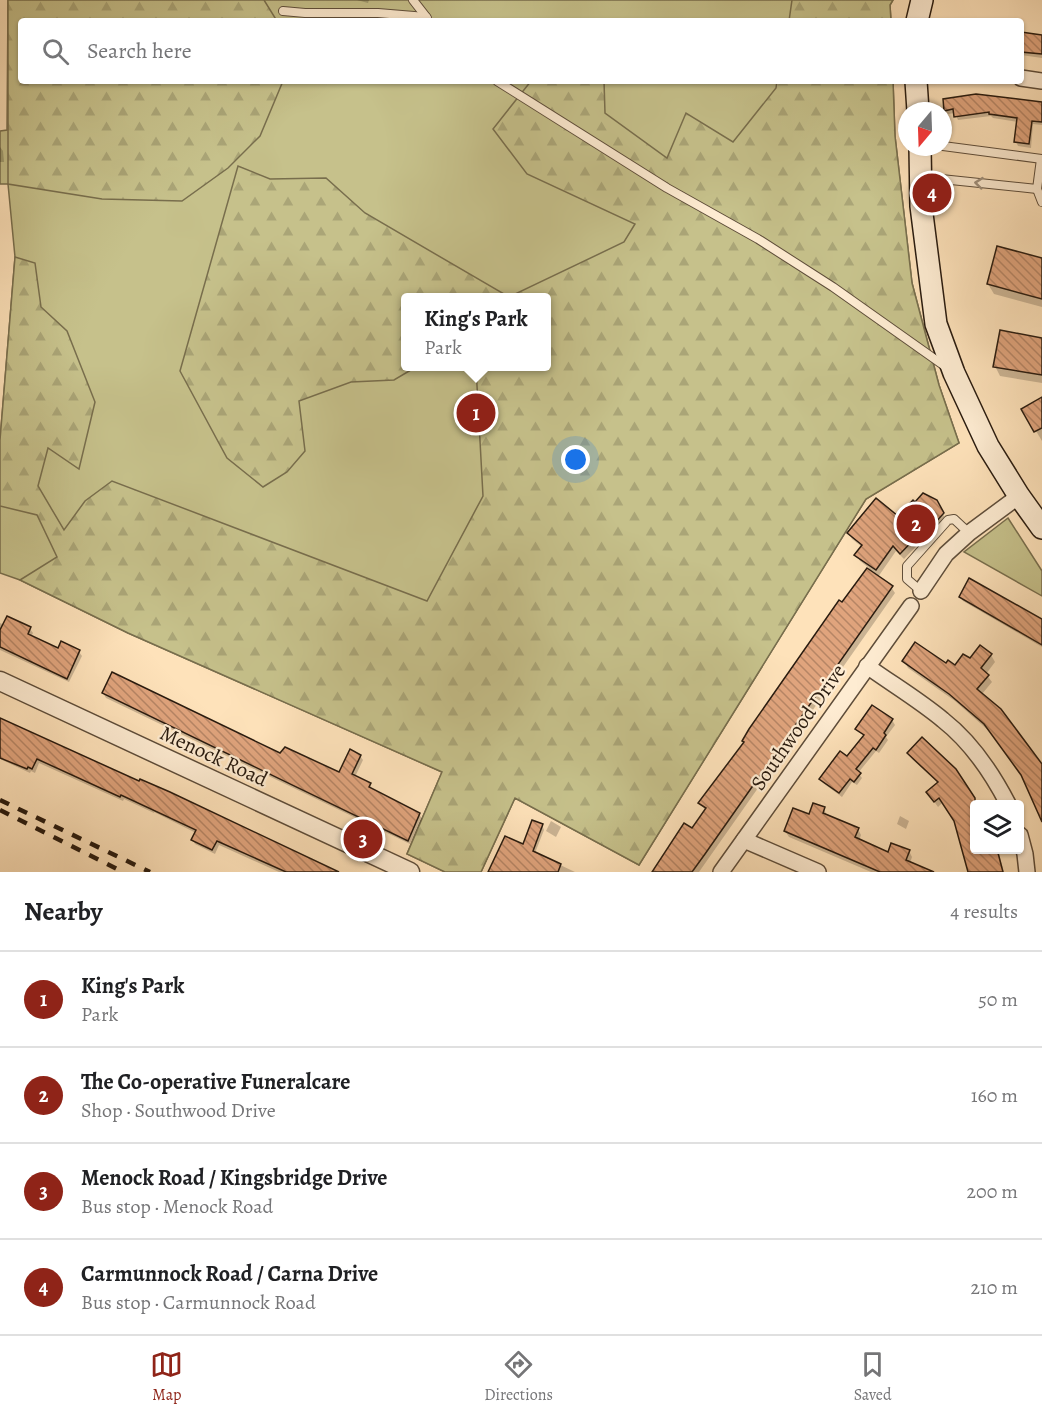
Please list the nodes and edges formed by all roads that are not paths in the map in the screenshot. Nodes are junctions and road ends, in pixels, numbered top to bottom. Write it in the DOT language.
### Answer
graph roads {
  1 [pos="413,0"];
  2 [pos="922,0"];
  3 [pos="283,10"];
  4 [pos="420,18"];
  5 [pos="427,18"];
  6 [pos="918,18"];
  7 [pos="1024,78"];
  8 [pos="1042,81"];
  9 [pos="502,84"];
  10 [pos="916,84"];
  11 [pos="917,102"];
  12 [pos="952,147"];
  13 [pos="920,156"];
  14 [pos="1042,159"];
  15 [pos="921,177"];
  16 [pos="1037,189"];
  17 [pos="1042,202"];
  18 [pos="954,373"];
  19 [pos="1020,496"];
  20 [pos="1042,528"];
  21 [pos="969,533"];
  22 [pos="921,591"];
  23 [pos="910,606"];
  24 [pos="867,666"];
  25 [pos="0,681"];
  26 [pos="1006,800"];
  27 [pos="744,840"];
  28 [pos="1024,850"];
  29 [pos="410,872"];
  30 [pos="721,872"];
  31 [pos="818,872"];
  32 [pos="1027,872"];
  1 -- 5 [label="lane"];
  2 -- 6 [label="main road"];
  3 -- 4 [label="lane"];
  7 -- 8 [label="street"];
  9 -- 18 [label="lane"];
  10 -- 11 [label="main road"];
  12 -- 14 [label="lane"];
  13 -- 15 [label="main road"];
  14 -- 16 [label="lane"];
  16 -- 15 [label="lane, one-way"];
  15 -- 18 [label="main road"];
  16 -- 17 [label="lane"];
  18 -- 19 [label="main road"];
  19 -- 20 [label="main road"];
  19 -- 21 [label="street"];
  21 -- 22 [label="street"];
  21 -- 22 [label="lane"];
  23 -- 24 [label="street, Southwood Drive"];
  24 -- 26 [label="street"];
  24 -- 27 [label="street, Southwood Drive"];
  25 -- 29 [label="street, Menock Road"];
  27 -- 30 [label="street, Southwood Drive"];
  27 -- 31 [label="street"];
  28 -- 32 [label="street"];
}
